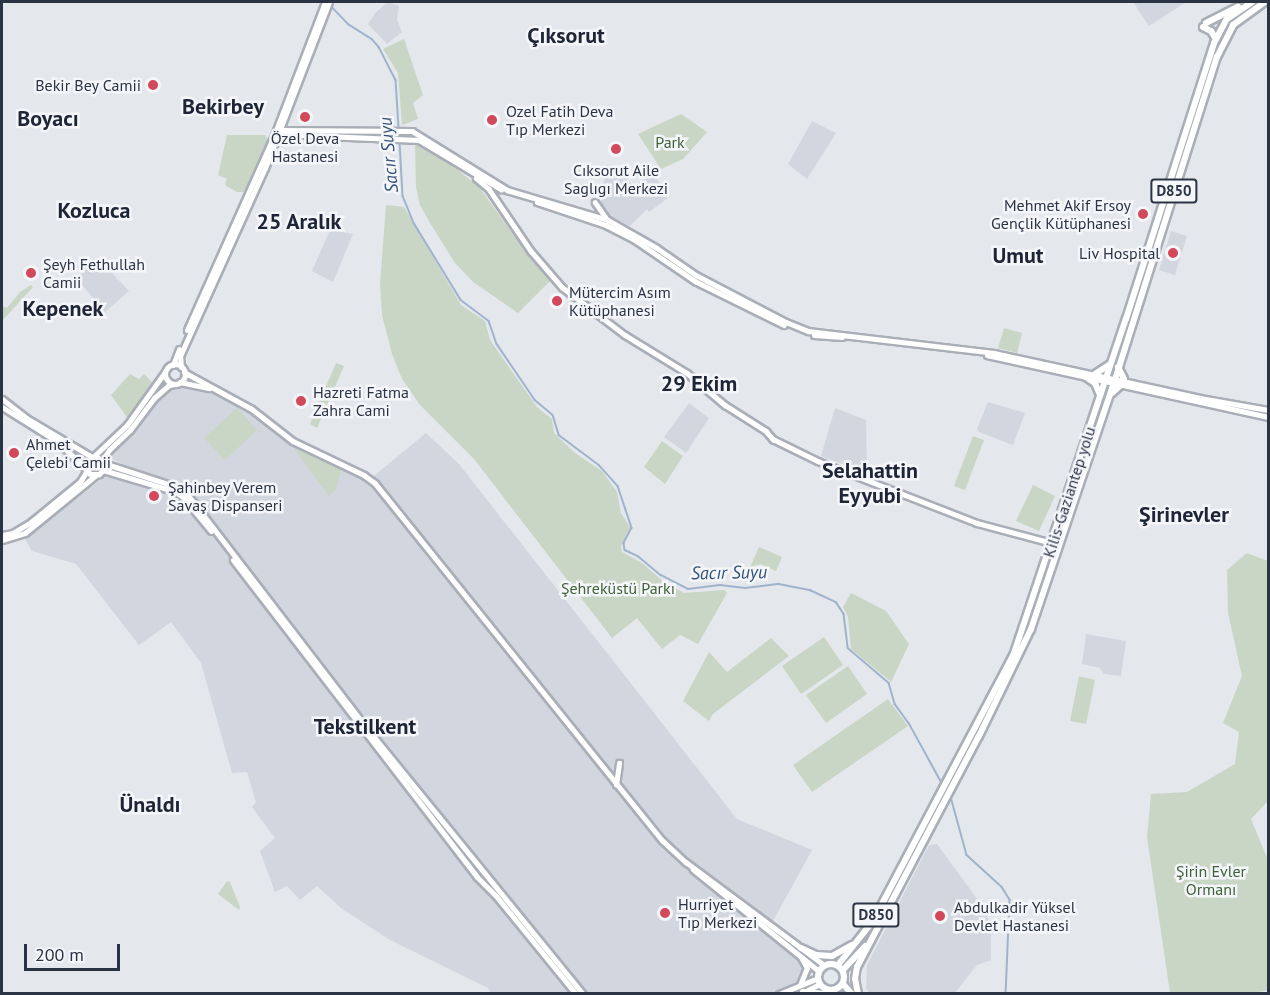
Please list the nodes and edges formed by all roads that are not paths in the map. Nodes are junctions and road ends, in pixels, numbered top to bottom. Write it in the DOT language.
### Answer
graph roads {
  1 [pos="326,2"];
  2 [pos="1251,2"];
  3 [pos="1265,2"];
  4 [pos="1216,39"];
  5 [pos="278,132"];
  6 [pos="464,167"];
  7 [pos="498,187"];
  8 [pos="489,189"];
  9 [pos="595,202"];
  10 [pos="608,220"];
  11 [pos="1111,363"];
  12 [pos="173,365"];
  13 [pos="1118,367"];
  14 [pos="183,370"];
  15 [pos="165,372"];
  16 [pos="1095,374"];
  17 [pos="1086,377"];
  18 [pos="1106,378"];
  19 [pos="1114,380"];
  20 [pos="1123,382"];
  21 [pos="178,383"];
  22 [pos="220,392"];
  23 [pos="1100,396"];
  24 [pos="1108,398"];
  25 [pos="2,401"];
  26 [pos="2,407"];
  27 [pos="9,409"];
  28 [pos="1269,410"];
  29 [pos="1269,417"];
  30 [pos="93,457"];
  31 [pos="103,465"];
  32 [pos="110,468"];
  33 [pos="87,470"];
  34 [pos="96,475"];
  35 [pos="165,485"];
  36 [pos="181,490"];
  37 [pos="183,497"];
  38 [pos="2,535"];
  39 [pos="2,540"];
  40 [pos="1052,543"];
  41 [pos="619,763"];
  42 [pos="616,785"];
  43 [pos="942,797"];
  44 [pos="687,863"];
  45 [pos="860,939"];
  46 [pos="871,941"];
  47 [pos="801,948"];
  48 [pos="801,957"];
  49 [pos="824,965"];
  50 [pos="841,967"];
  51 [pos="819,978"];
  52 [pos="800,985"];
  53 [pos="841,988"];
  54 [pos="576,993"];
  55 [pos="583,993"];
  56 [pos="779,993"];
  57 [pos="802,993"];
  58 [pos="828,993"];
  59 [pos="852,993"];
  60 [pos="858,993"];
  1 -- 5 [label="main road"];
  1 -- 5 [label="main road"];
  2 -- 4 [label="highway, Kilis-Gaziantep yolu / D850"];
  2 -- 4 [label="highway"];
  3 -- 13 [label="highway, Kilis-Gaziantep yolu / D850"];
  4 -- 11 [label="highway, Kilis-Gaziantep yolu / D850"];
  5 -- 6 [label="main road"];
  5 -- 10 [label="main road"];
  5 -- 12 [label="main road"];
  5 -- 14 [label="main road"];
  6 -- 7 [label="main road"];
  6 -- 8 [label="main road"];
  7 -- 8 [label="main road"];
  7 -- 17 [label="main road"];
  8 -- 40 [label="main road"];
  9 -- 10 [label="main road"];
  10 -- 16 [label="main road"];
  11 -- 16 [label="highway"];
  11 -- 18 [label="highway, Kilis-Gaziantep yolu / D850"];
  12 -- 14 [label="main road"];
  12 -- 15 [label="main road"];
  13 -- 19 [label="highway, Kilis-Gaziantep yolu / D850"];
  13 -- 20 [label="highway"];
  14 -- 21 [label="main road"];
  14 -- 22 [label="main road"];
  15 -- 21 [label="main road"];
  15 -- 30 [label="main road"];
  16 -- 18 [label="main road"];
  17 -- 18 [label="main road"];
  17 -- 23 [label="highway"];
  18 -- 19 [label="main road"];
  18 -- 23 [label="highway, Kilis-Gaziantep yolu / D850"];
  19 -- 20 [label="main road"];
  19 -- 24 [label="highway, Kilis-Gaziantep yolu / D850"];
  20 -- 24 [label="highway"];
  20 -- 28 [label="main road"];
  20 -- 29 [label="main road"];
  21 -- 22 [label="main road"];
  21 -- 31 [label="main road"];
  22 -- 42 [label="main road"];
  23 -- 40 [label="highway, Kilis-Gaziantep yolu / D850"];
  24 -- 43 [label="highway, Kilis-Gaziantep yolu / D850"];
  25 -- 27 [label="main road"];
  25 -- 30 [label="main road"];
  26 -- 33 [label="main road"];
  30 -- 31 [label="main road"];
  30 -- 33 [label="main road"];
  31 -- 34 [label="main road"];
  31 -- 36 [label="main road"];
  31 -- 37 [label="main road"];
  32 -- 35 [label="main road"];
  33 -- 34 [label="main road"];
  33 -- 38 [label="main road"];
  34 -- 39 [label="main road"];
  35 -- 36 [label="main road"];
  35 -- 37 [label="main road"];
  36 -- 55 [label="main road"];
  37 -- 54 [label="main road"];
  40 -- 43 [label="highway, Kilis-Gaziantep yolu / D850"];
  41 -- 42 [label="main road"];
  42 -- 44 [label="main road"];
  43 -- 45 [label="highway, Kilis-Gaziantep yolu / D850"];
  43 -- 46 [label="highway, Kilis-Gaziantep yolu / D850"];
  44 -- 47 [label="main road"];
  44 -- 48 [label="main road"];
  45 -- 47 [label="highway"];
  45 -- 50 [label="highway, Kilis-Gaziantep yolu / D850"];
  46 -- 50 [label="highway"];
  46 -- 60 [label="highway, Kilis-Gaziantep yolu / D850"];
  47 -- 49 [label="main road"];
  48 -- 51 [label="main road"];
  48 -- 52 [label="main road"];
  49 -- 50 [label="highway"];
  49 -- 51 [label="highway"];
  50 -- 53 [label="highway"];
  51 -- 52 [label="main road"];
  51 -- 53 [label="highway"];
  51 -- 57 [label="main road"];
  52 -- 56 [label="main road"];
  53 -- 59 [label="highway"];
  57 -- 58 [label="highway"];
}
